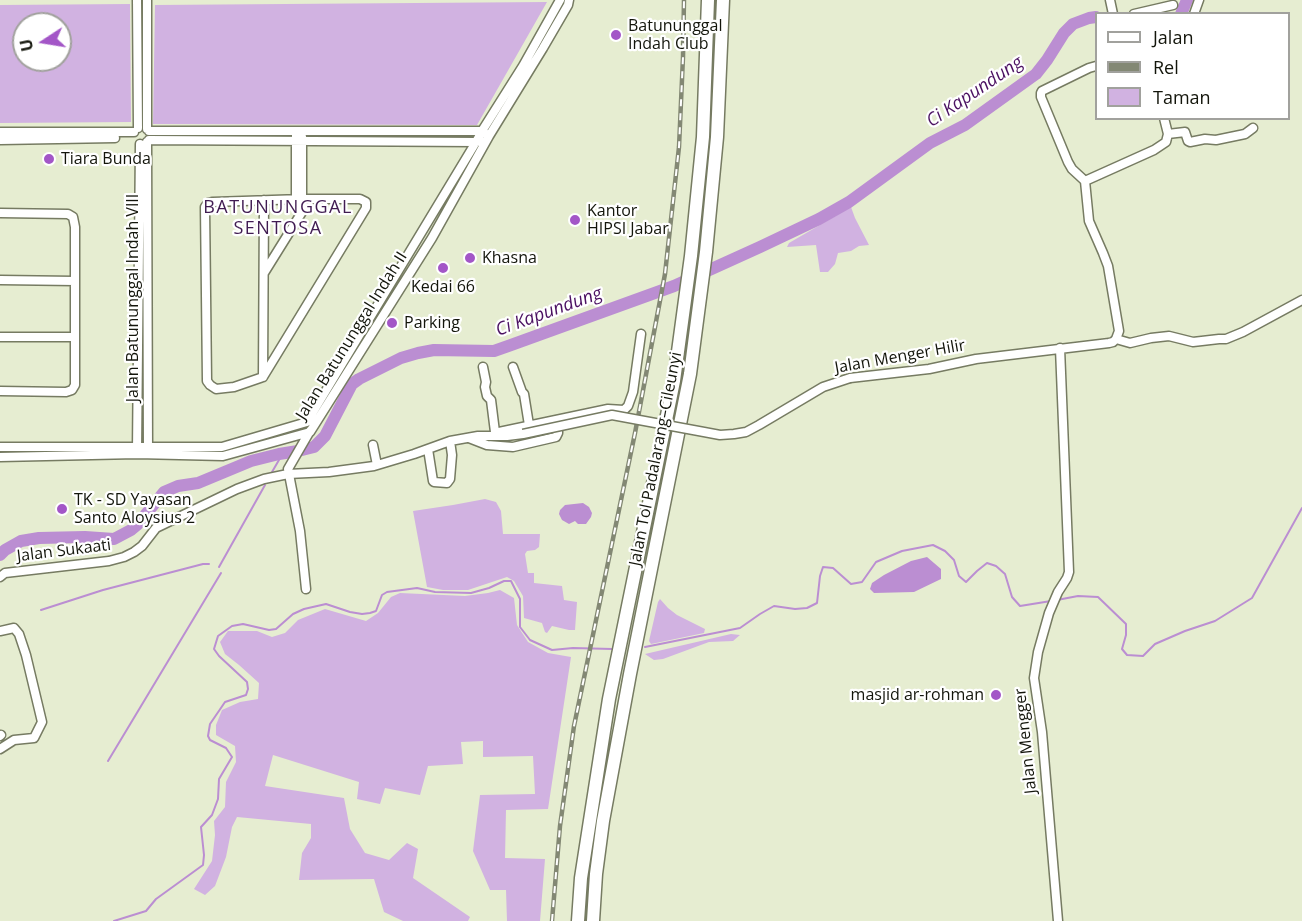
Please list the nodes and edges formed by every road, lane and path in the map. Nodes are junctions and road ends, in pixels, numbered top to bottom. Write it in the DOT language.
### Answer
graph roads {
  1 [pos="137,0"];
  2 [pos="147,0"];
  3 [pos="560,0"];
  4 [pos="569,0"];
  5 [pos="708,0"];
  6 [pos="723,0"];
  7 [pos="1173,6"];
  8 [pos="1144,12"];
  9 [pos="1095,66"];
  10 [pos="1164,120"];
  11 [pos="1253,128"];
  12 [pos="0,132"];
  13 [pos="1168,134"];
  14 [pos="142,136"];
  15 [pos="299,136"];
  16 [pos="486,136"];
  17 [pos="0,140"];
  18 [pos="476,142"];
  19 [pos="1085,181"];
  20 [pos="299,199"];
  21 [pos="264,200"];
  22 [pos="0,213"];
  23 [pos="264,273"];
  24 [pos="0,280"];
  25 [pos="75,281"];
  26 [pos="1302,300"];
  27 [pos="641,334"];
  28 [pos="0,337"];
  29 [pos="75,337"];
  30 [pos="1116,339"];
  31 [pos="1060,348"];
  32 [pos="483,367"];
  33 [pos="513,368"];
  34 [pos="263,377"];
  35 [pos="0,392"];
  36 [pos="558,420"];
  37 [pos="307,422"];
  38 [pos="529,425"];
  39 [pos="310,432"];
  40 [pos="495,432"];
  41 [pos="473,437"];
  42 [pos="450,441"];
  43 [pos="373,445"];
  44 [pos="0,447"];
  45 [pos="428,449"];
  46 [pos="137,450"];
  47 [pos="148,451"];
  48 [pos="0,457"];
  49 [pos="377,465"];
  50 [pos="288,471"];
  51 [pos="0,577"];
  52 [pos="306,589"];
  53 [pos="0,630"];
  54 [pos="0,748"];
  55 [pos="578,921"];
  56 [pos="593,921"];
  57 [pos="1058,921"];
  1 -- 14 [label="street, Jalan Batununggal Indah VIII"];
  2 -- 14 [label="street, Jalan Batununggal Indah VIII"];
  3 -- 16 [label="street"];
  4 -- 16 [label="street"];
  5 -- 55 [label="highway, Jalan Tol Padalarang–Cileunyi"];
  6 -- 56 [label="highway, Jalan Tol Padalarang–Cileunyi"];
  7 -- 8 [label="street"];
  9 -- 19 [label="street"];
  10 -- 13 [label="street"];
  11 -- 13 [label="street"];
  12 -- 14 [label="street"];
  13 -- 19 [label="street"];
  14 -- 15 [label="street"];
  14 -- 17 [label="street"];
  14 -- 46 [label="street, Jalan Batununggal Indah VIII"];
  14 -- 47 [label="street, Jalan Batununggal Indah VIII"];
  15 -- 16 [label="street"];
  15 -- 18 [label="street"];
  15 -- 20 [label="street"];
  16 -- 18 [label="street"];
  16 -- 39 [label="street, Jalan Batununggal Indah II"];
  18 -- 37 [label="street, Jalan Batununggal Indah II"];
  19 -- 30 [label="street"];
  20 -- 21 [label="street"];
  20 -- 23 [label="street"];
  20 -- 34 [label="street"];
  21 -- 23 [label="street"];
  21 -- 34 [label="street"];
  22 -- 25 [label="street"];
  23 -- 34 [label="street"];
  24 -- 25 [label="street"];
  25 -- 29 [label="street"];
  26 -- 30 [label="street, Jalan Menger Hilir"];
  27 -- 36 [label="street"];
  28 -- 29 [label="street"];
  29 -- 35 [label="street"];
  30 -- 31 [label="street, Jalan Menger Hilir"];
  31 -- 41 [label="street, Jalan Menger Hilir, bridge"];
  31 -- 57 [label="street, Jalan Mengger"];
  32 -- 40 [label="street"];
  33 -- 38 [label="street"];
  36 -- 38 [label="street"];
  36 -- 41 [label="street"];
  37 -- 39 [label="street"];
  37 -- 47 [label="street, Jalan Batununggal Indah II"];
  38 -- 40 [label="street"];
  39 -- 47 [label="street, Jalan Batununggal Indah II"];
  39 -- 50 [label="street"];
  40 -- 41 [label="street"];
  41 -- 42 [label="street, Jalan Sukaati"];
  42 -- 45 [label="street, Jalan Sukaati"];
  42 -- 45 [label="street"];
  43 -- 49 [label="street"];
  44 -- 46 [label="street, Jalan Batununggal Indah II"];
  45 -- 49 [label="street, Jalan Sukaati"];
  46 -- 47 [label="street, Jalan Batununggal Indah II"];
  46 -- 48 [label="street, Jalan Batununggal Indah II"];
  49 -- 50 [label="street, Jalan Sukaati"];
  50 -- 51 [label="street, Jalan Sukaati"];
  50 -- 52 [label="street"];
  53 -- 54 [label="street"];
}
